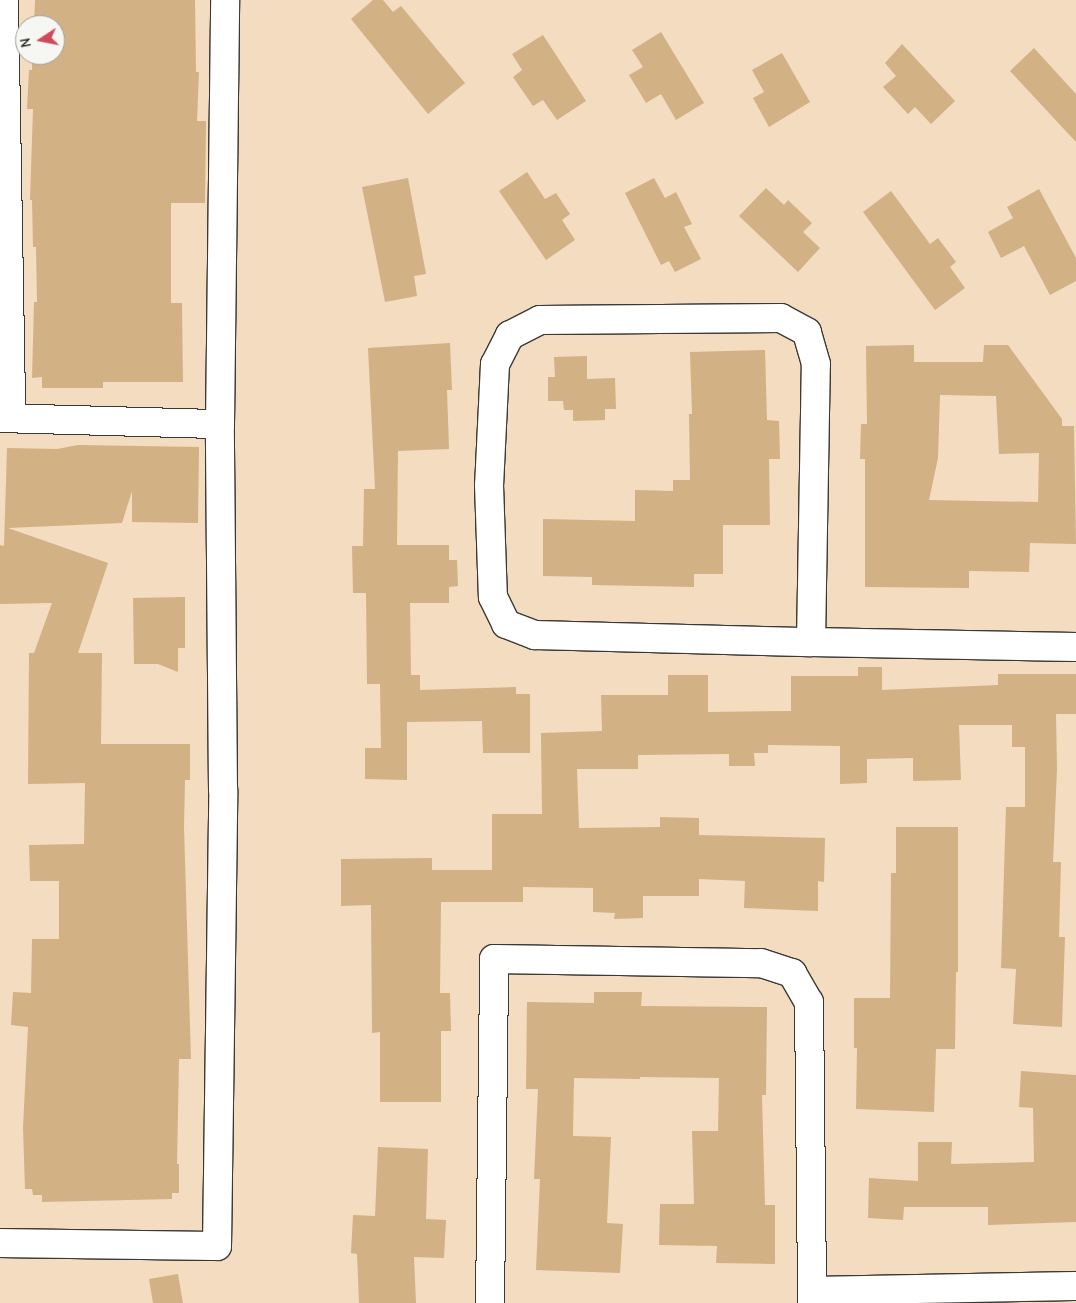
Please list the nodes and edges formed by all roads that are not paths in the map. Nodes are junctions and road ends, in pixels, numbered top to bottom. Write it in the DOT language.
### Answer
graph roads {
  1 [pos="4,0"];
  2 [pos="226,0"];
  3 [pos="5,418"];
  4 [pos="220,424"];
  5 [pos="810,642"];
  6 [pos="1076,647"];
  7 [pos="0,1243"];
  8 [pos="1076,1286"];
  9 [pos="813,1297"];
  10 [pos="490,1303"];
  1 -- 3 [label="street"];
  2 -- 4 [label="street"];
  3 -- 4 [label="street"];
  4 -- 7 [label="street"];
  5 -- 5 [label="street"];
  5 -- 6 [label="street"];
  8 -- 9 [label="street"];
  9 -- 10 [label="street"];
}
